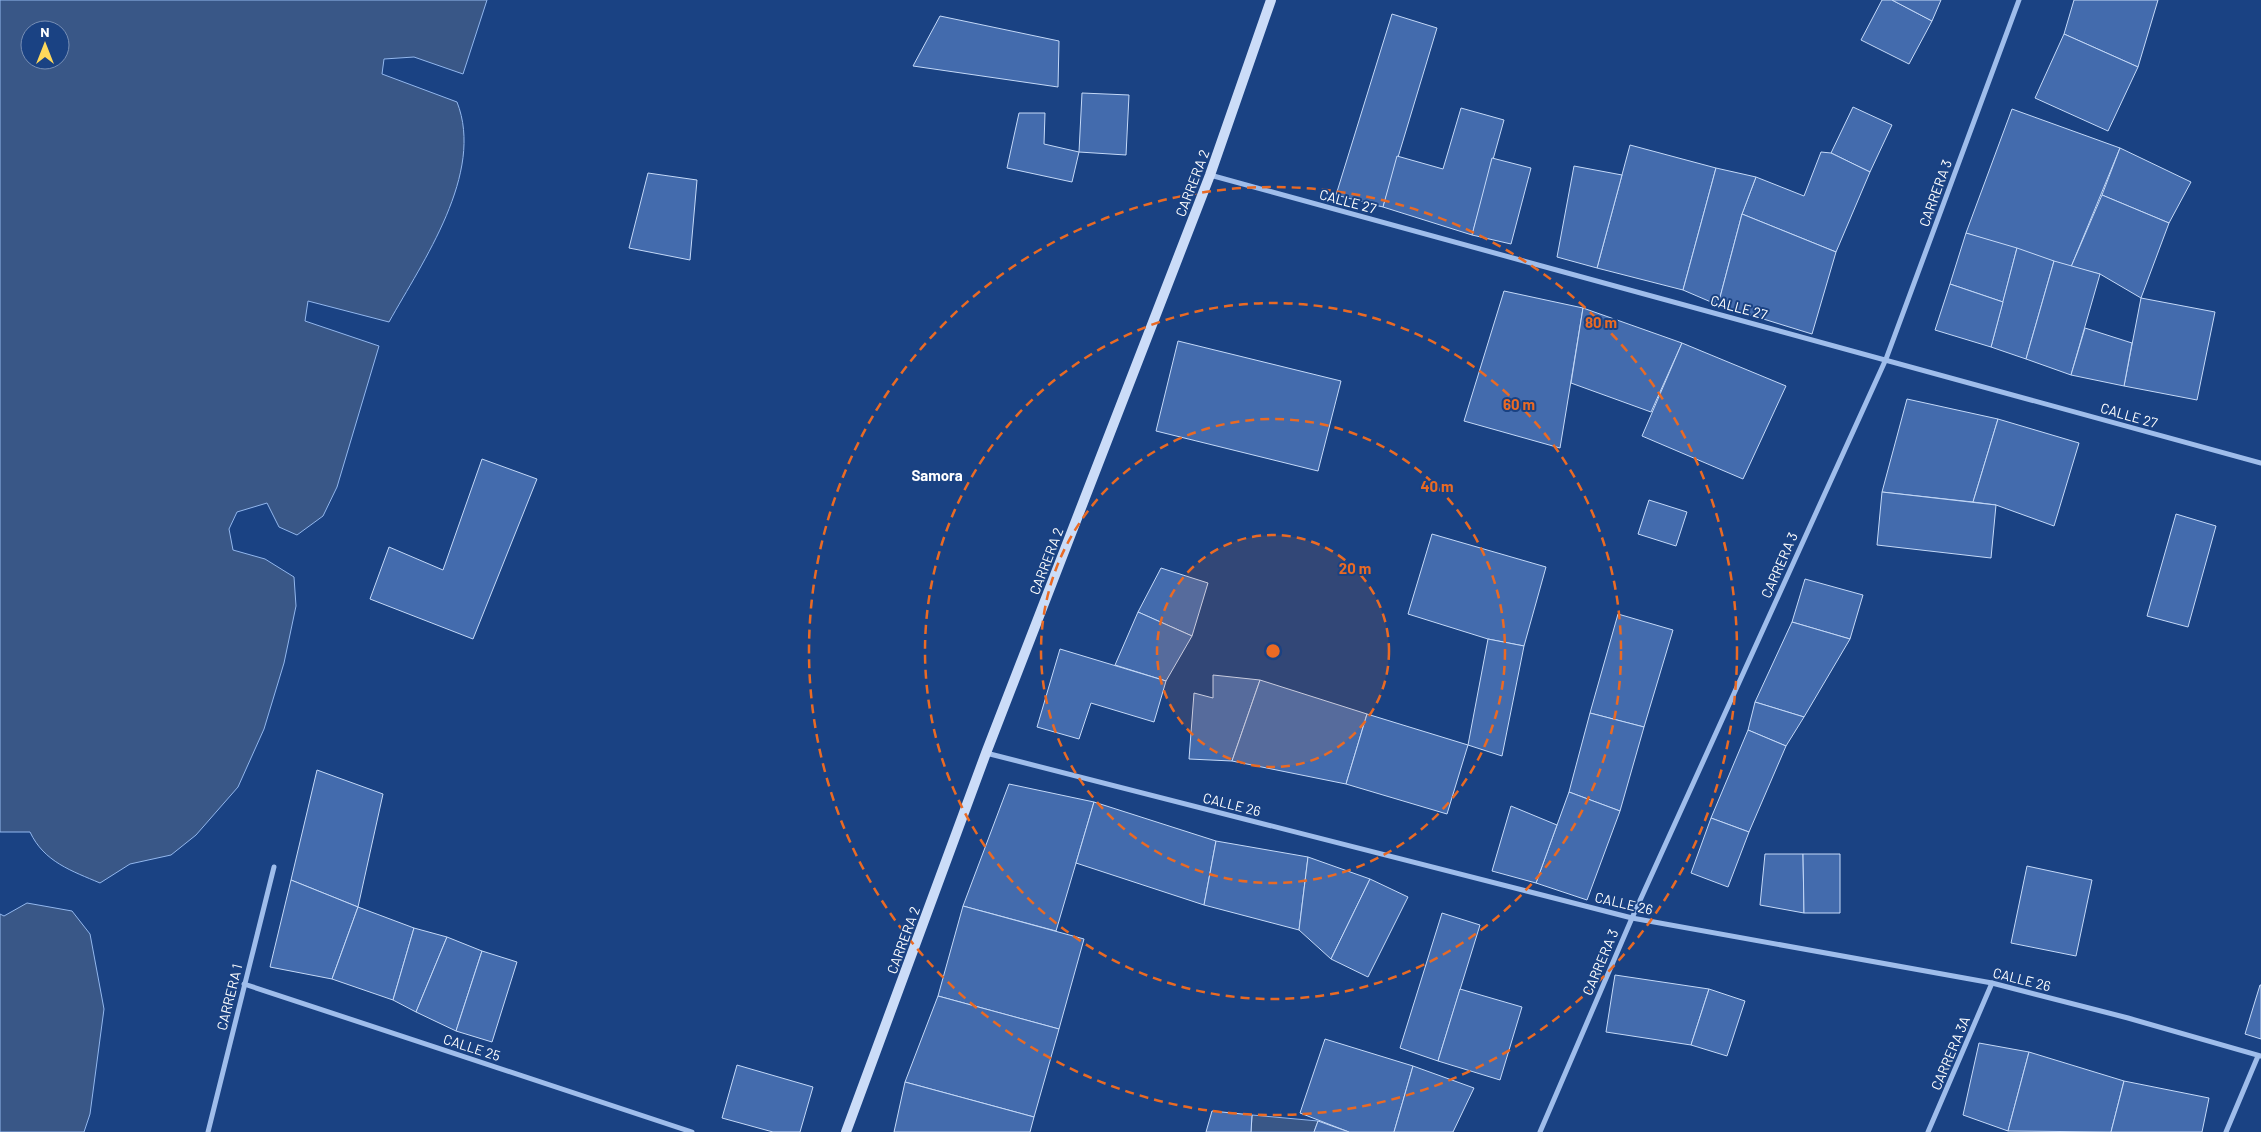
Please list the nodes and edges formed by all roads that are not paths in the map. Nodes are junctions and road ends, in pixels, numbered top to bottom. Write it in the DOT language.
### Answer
graph roads {
  1 [pos="1271,0"];
  2 [pos="2019,0"];
  3 [pos="1210,175"];
  4 [pos="1886,359"];
  5 [pos="2261,464"];
  6 [pos="986,753"];
  7 [pos="274,867"];
  8 [pos="1632,918"];
  9 [pos="1992,983"];
  10 [pos="244,984"];
  11 [pos="2260,1056"];
  12 [pos="208,1132"];
  13 [pos="692,1132"];
  14 [pos="846,1132"];
  15 [pos="1540,1132"];
  16 [pos="1928,1132"];
  17 [pos="2226,1132"];
  1 -- 3 [label="street, CARRERA 2"];
  2 -- 4 [label="street, CARRERA 3"];
  3 -- 4 [label="street, CALLE 27"];
  3 -- 6 [label="street, CARRERA 2"];
  4 -- 5 [label="street, CALLE 27"];
  4 -- 8 [label="street, CARRERA 3"];
  6 -- 8 [label="street, CALLE 26"];
  6 -- 14 [label="street, CARRERA 2"];
  7 -- 10 [label="street, CARRERA 1"];
  8 -- 9 [label="street, CALLE 26"];
  8 -- 15 [label="street, CARRERA 3"];
  9 -- 11 [label="street, CALLE 26"];
  9 -- 16 [label="street, CARRERA 3A"];
  10 -- 12 [label="street, CARRERA 1"];
  10 -- 13 [label="street, CALLE 25"];
  11 -- 17 [label="street"];
}
